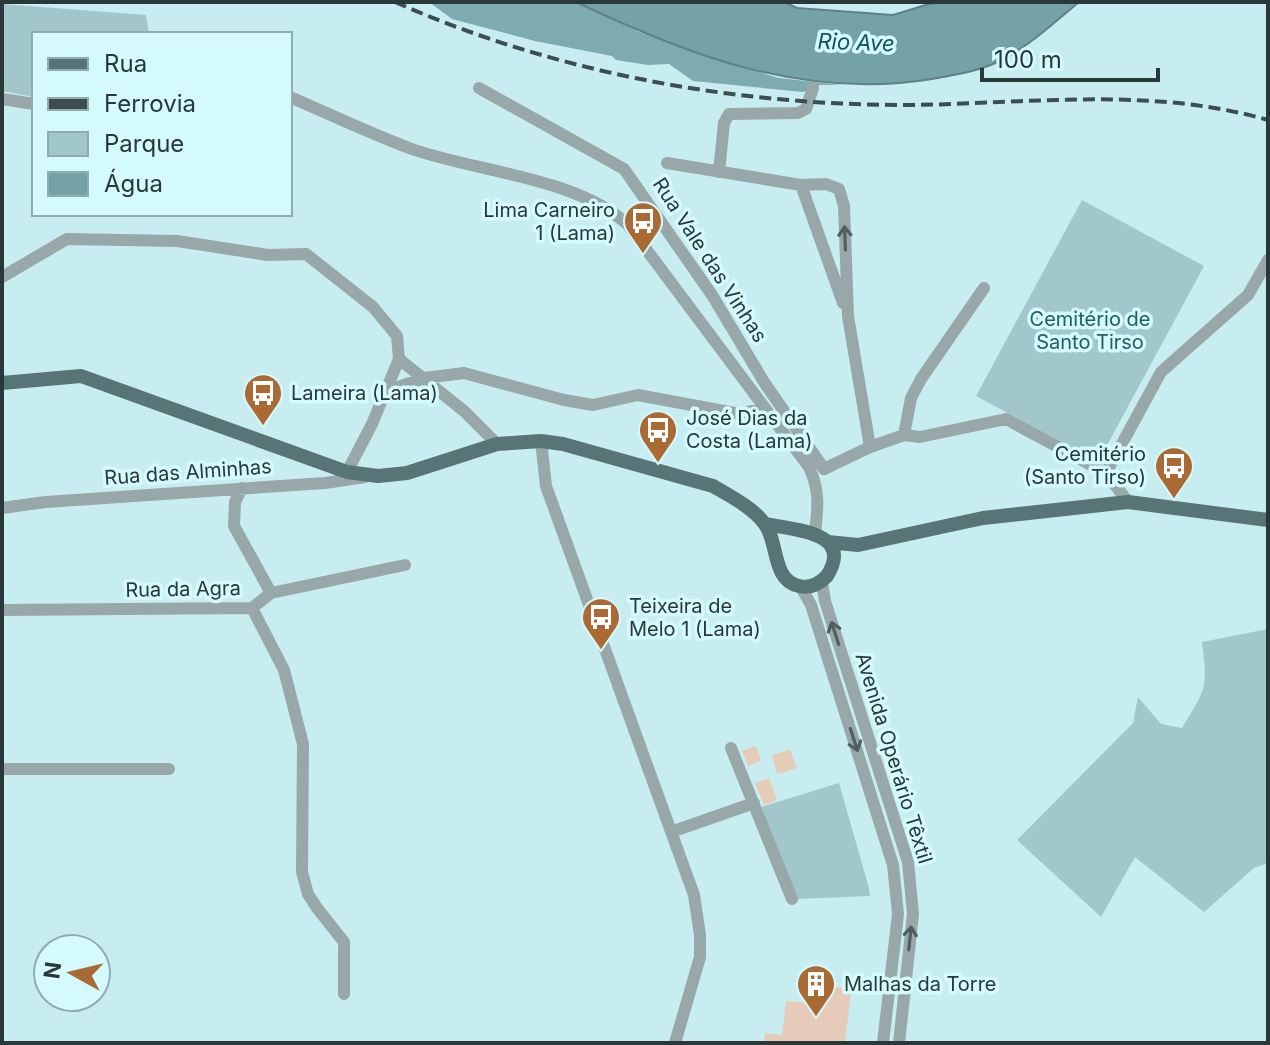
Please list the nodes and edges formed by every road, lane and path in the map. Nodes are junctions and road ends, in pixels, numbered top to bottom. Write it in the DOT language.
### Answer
graph roads {
  1 [pos="479,88"];
  2 [pos="813,88"];
  3 [pos="292,98"];
  4 [pos="2,99"];
  5 [pos="32,104"];
  6 [pos="667,163"];
  7 [pos="719,172"];
  8 [pos="801,185"];
  9 [pos="1268,260"];
  10 [pos="2,277"];
  11 [pos="984,288"];
  12 [pos="848,316"];
  13 [pos="399,359"];
  14 [pos="424,378"];
  15 [pos="2,383"];
  16 [pos="387,391"];
  17 [pos="763,408"];
  18 [pos="904,435"];
  19 [pos="541,441"];
  20 [pos="497,444"];
  21 [pos="870,447"];
  22 [pos="347,472"];
  23 [pos="1106,473"];
  24 [pos="378,476"];
  25 [pos="242,488"];
  26 [pos="1128,502"];
  27 [pos="2,508"];
  28 [pos="1268,520"];
  29 [pos="766,524"];
  30 [pos="799,532"];
  31 [pos="815,533"];
  32 [pos="828,542"];
  33 [pos="858,545"];
  34 [pos="778,555"];
  35 [pos="833,563"];
  36 [pos="405,565"];
  37 [pos="822,582"];
  38 [pos="801,587"];
  39 [pos="271,593"];
  40 [pos="252,608"];
  41 [pos="2,610"];
  42 [pos="731,748"];
  43 [pos="2,769"];
  44 [pos="169,769"];
  45 [pos="754,803"];
  46 [pos="671,832"];
  47 [pos="792,899"];
  48 [pos="344,994"];
  49 [pos="675,1043"];
  50 [pos="883,1043"];
  51 [pos="899,1043"];
  1 -- 21 [label="street, Rua Vale das Vinhas"];
  2 -- 7 [label="street"];
  3 -- 17 [label="street"];
  4 -- 5 [label="street"];
  6 -- 7 [label="street"];
  7 -- 8 [label="street"];
  8 -- 12 [label="street"];
  12 -- 8 [label="street, one-way"];
  9 -- 23 [label="street"];
  10 -- 13 [label="street"];
  11 -- 18 [label="street"];
  12 -- 21 [label="street"];
  13 -- 14 [label="street"];
  13 -- 16 [label="street"];
  14 -- 16 [label="street"];
  14 -- 17 [label="street"];
  14 -- 20 [label="street"];
  15 -- 22 [label="main road"];
  16 -- 22 [label="street"];
  17 -- 31 [label="street"];
  18 -- 21 [label="street"];
  18 -- 23 [label="street"];
  19 -- 20 [label="main road"];
  19 -- 29 [label="main road"];
  19 -- 46 [label="street"];
  20 -- 24 [label="main road"];
  22 -- 24 [label="main road"];
  23 -- 26 [label="street"];
  24 -- 25 [label="street, Rua das Alminhas"];
  25 -- 27 [label="street, Rua das Alminhas"];
  25 -- 39 [label="street"];
  26 -- 28 [label="main road"];
  26 -- 33 [label="main road"];
  29 -- 30 [label="main road"];
  29 -- 34 [label="main road"];
  30 -- 31 [label="main road"];
  30 -- 34 [label="main road"];
  31 -- 32 [label="main road"];
  32 -- 33 [label="main road"];
  32 -- 35 [label="main road"];
  33 -- 35 [label="main road"];
  34 -- 38 [label="main road"];
  35 -- 37 [label="main road"];
  36 -- 39 [label="street, Rua da Agra"];
  37 -- 38 [label="main road"];
  51 -- 37 [label="street, Avenida Operário Têxtil, one-way"];
  38 -- 50 [label="street, Avenida Operário Têxtil, one-way"];
  39 -- 40 [label="street, Rua da Agra"];
  40 -- 41 [label="street, Rua da Agra"];
  40 -- 48 [label="street"];
  42 -- 45 [label="street"];
  43 -- 44 [label="street"];
  45 -- 46 [label="street"];
  45 -- 47 [label="street"];
  46 -- 49 [label="street"];
}
